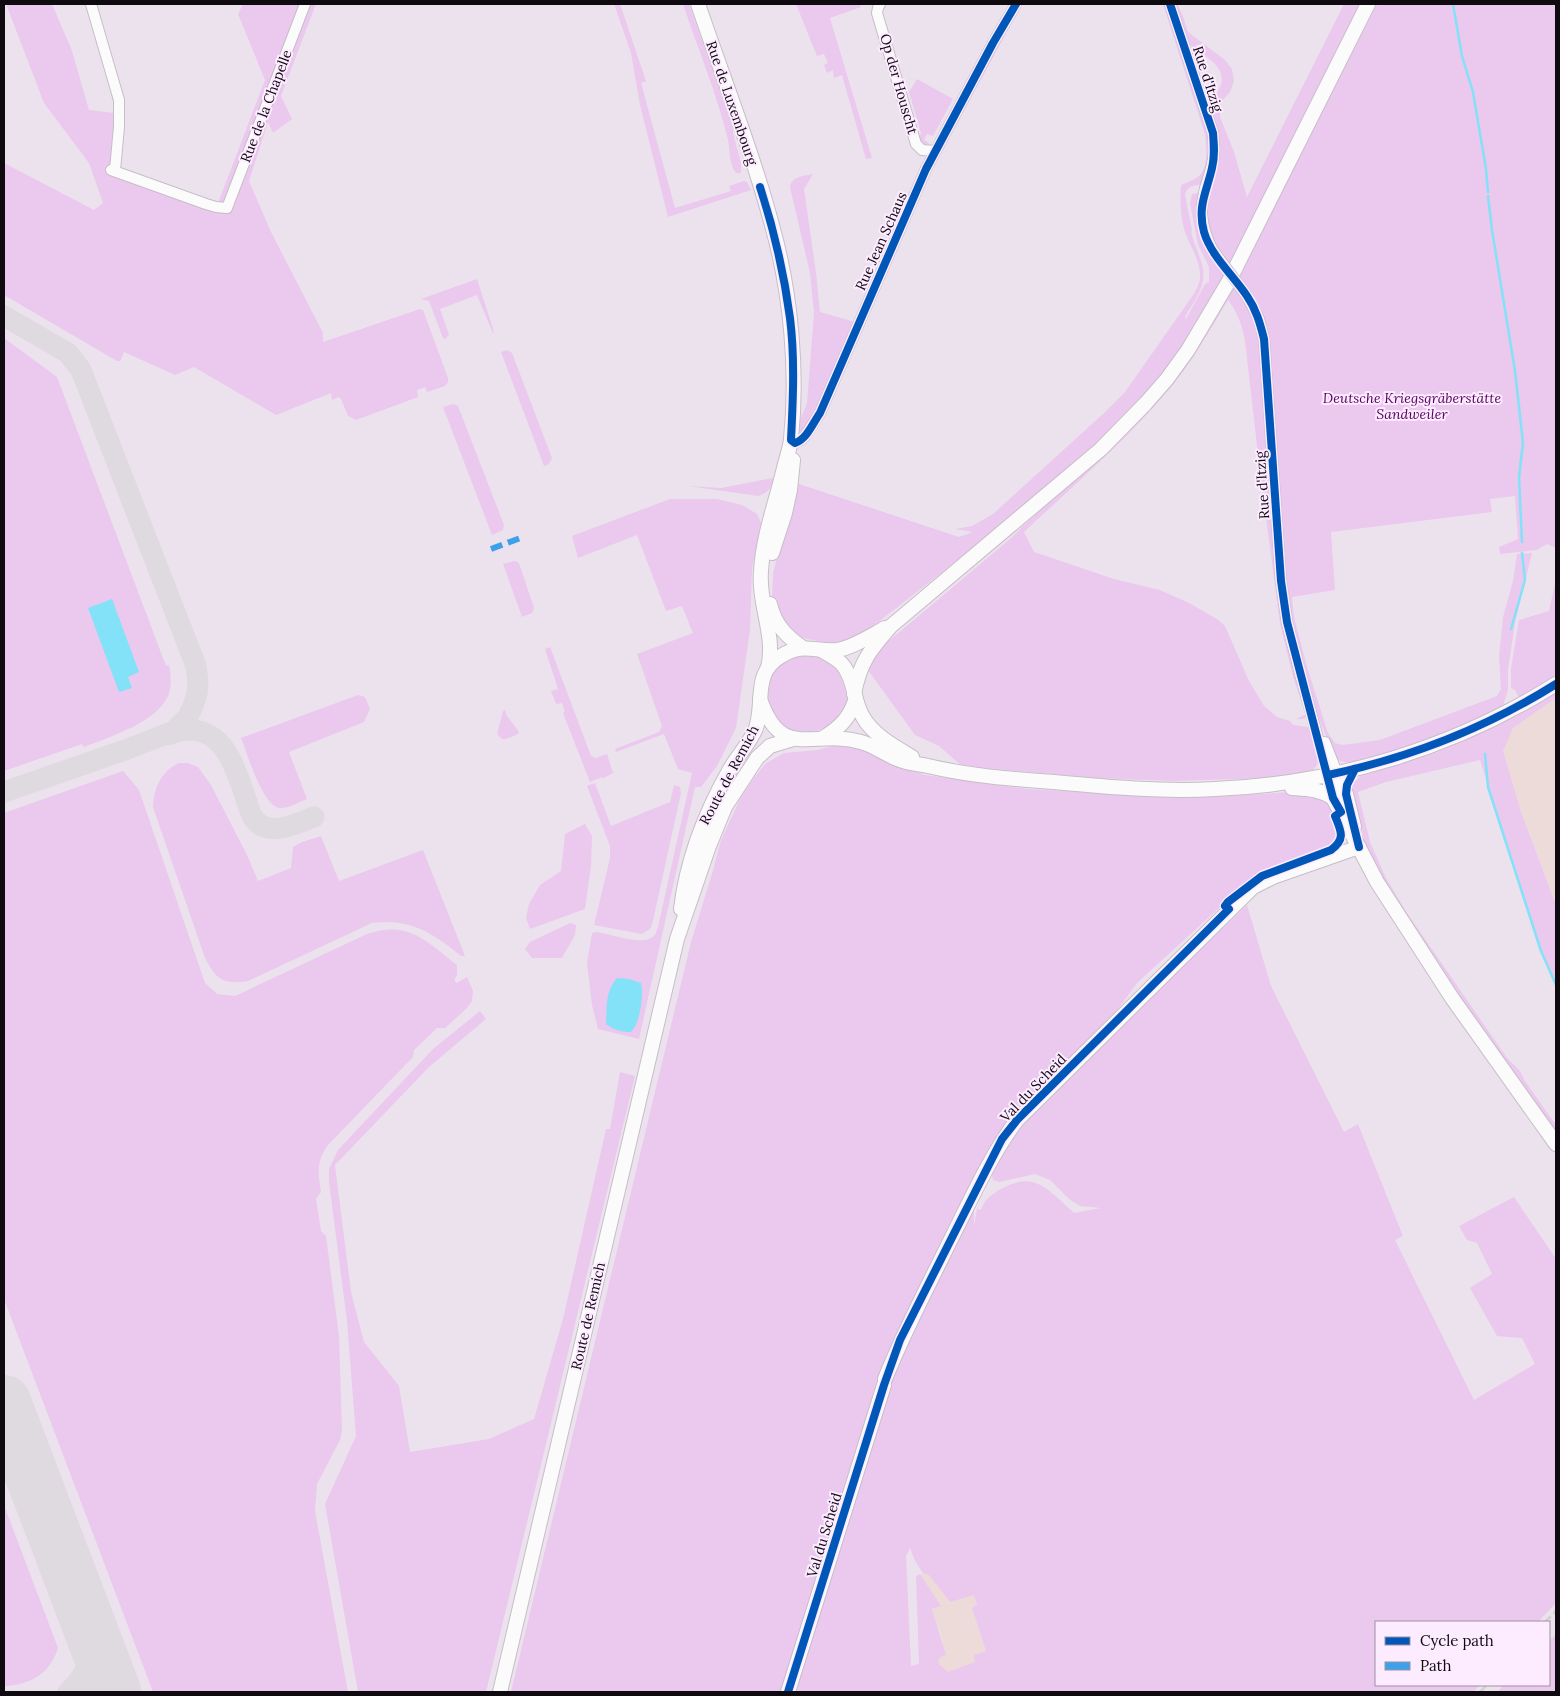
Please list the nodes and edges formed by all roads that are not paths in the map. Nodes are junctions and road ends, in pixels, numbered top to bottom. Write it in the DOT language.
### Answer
graph roads {
  1 [pos="91,4"];
  2 [pos="305,4"];
  3 [pos="698,4"];
  4 [pos="880,4"];
  5 [pos="1010,4"];
  6 [pos="1016,4"];
  7 [pos="1170,4"];
  8 [pos="1368,4"];
  9 [pos="993,44"];
  10 [pos="935,151"];
  11 [pos="791,440"];
  12 [pos="772,512"];
  13 [pos="768,584"];
  14 [pos="891,626"];
  15 [pos="803,648"];
  16 [pos="820,650"];
  17 [pos="768,668"];
  18 [pos="1300,674"];
  19 [pos="1556,684"];
  20 [pos="855,697"];
  21 [pos="760,699"];
  22 [pos="823,738"];
  23 [pos="793,739"];
  24 [pos="1322,750"];
  25 [pos="928,766"];
  26 [pos="1355,769"];
  27 [pos="1333,774"];
  28 [pos="1310,779"];
  29 [pos="1256,787"];
  30 [pos="1340,796"];
  31 [pos="1359,847"];
  32 [pos="677,939"];
  33 [pos="1556,1144"];
  34 [pos="500,1692"];
  35 [pos="788,1692"];
  1 -- 2 [label="street, Rue de la Chapelle"];
  3 -- 11 [label="main road, Rue de Luxembourg"];
  4 -- 10 [label="street, Op der Houscht"];
  5 -- 9 [label="street, Rue Jean Schaus"];
  6 -- 9 [label="street, Rue Jean Schaus"];
  7 -- 18 [label="street, Rue d'Itzig, bridge"];
  8 -- 14 [label="main road"];
  9 -- 10 [label="street, Rue Jean Schaus"];
  10 -- 11 [label="street, Rue Jean Schaus"];
  11 -- 12 [label="main road, Rue de Luxembourg"];
  11 -- 13 [label="main road, Rue de Luxembourg"];
  12 -- 13 [label="main road"];
  12 -- 17 [label="main road, Rue de Luxembourg"];
  13 -- 15 [label="main road, Rue de Luxembourg"];
  14 -- 16 [label="main road"];
  14 -- 20 [label="main road"];
  15 -- 16 [label="main road"];
  15 -- 17 [label="main road"];
  16 -- 20 [label="main road"];
  17 -- 21 [label="main road"];
  18 -- 24 [label="street, Rue d'Itzig"];
  18 -- 27 [label="street, Rue d'Itzig"];
  19 -- 26 [label="main road"];
  20 -- 22 [label="main road"];
  20 -- 25 [label="main road"];
  21 -- 23 [label="main road"];
  21 -- 32 [label="main road, Route de Remich"];
  22 -- 23 [label="main road"];
  22 -- 25 [label="main road"];
  23 -- 32 [label="main road, Route de Remich"];
  24 -- 27 [label="street, Rue d'Itzig"];
  24 -- 28 [label="street"];
  25 -- 29 [label="main road"];
  26 -- 27 [label="main road"];
  26 -- 30 [label="main road"];
  27 -- 28 [label="main road"];
  27 -- 30 [label="main road"];
  28 -- 29 [label="main road"];
  29 -- 30 [label="main road"];
  30 -- 31 [label="main road"];
  31 -- 33 [label="main road"];
  31 -- 35 [label="main road, Val du Scheid"];
  32 -- 34 [label="main road, Route de Remich"];
}
